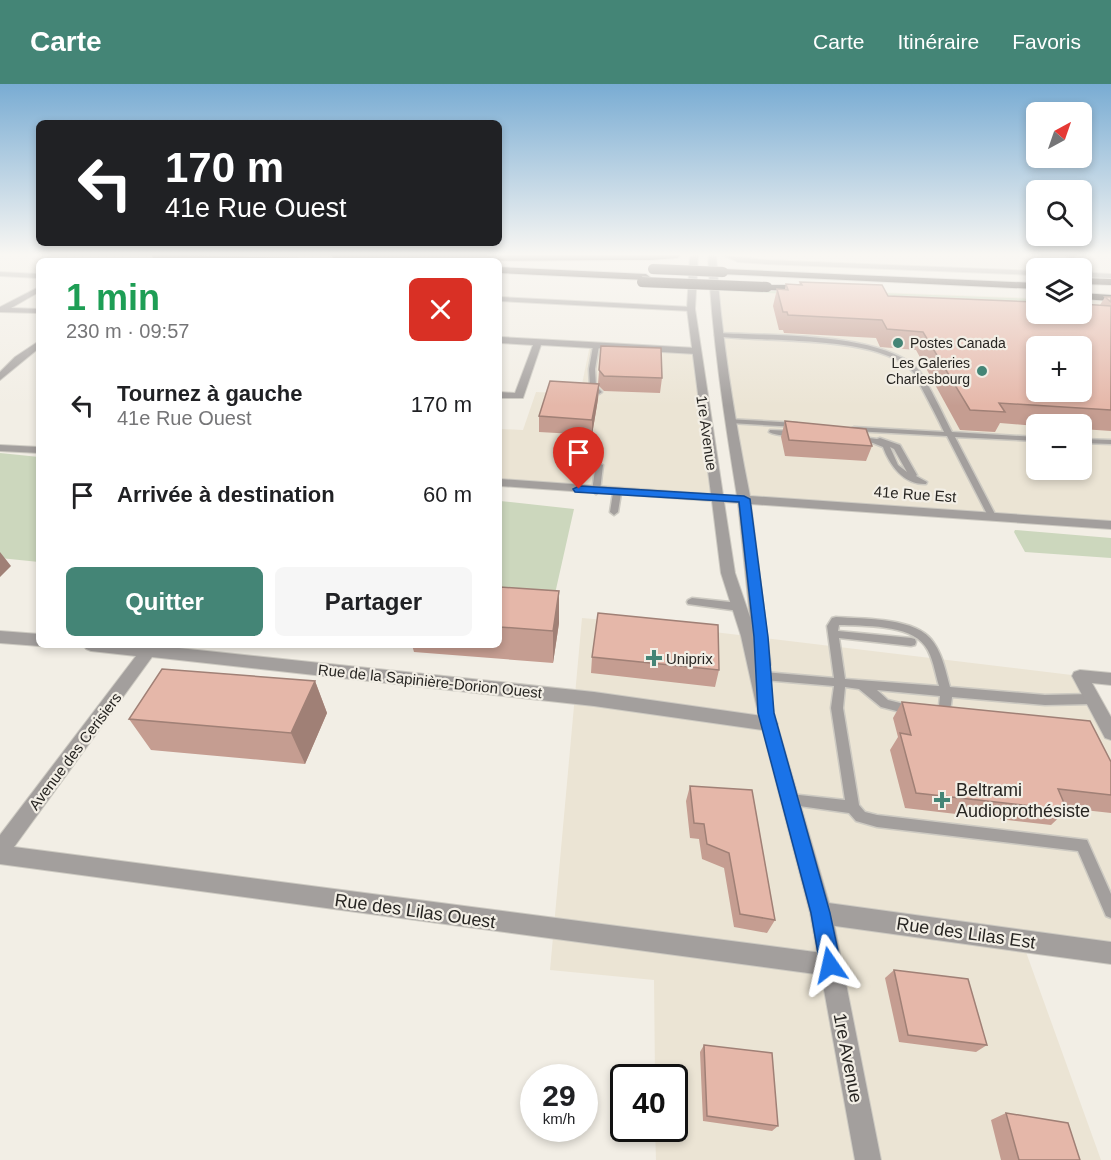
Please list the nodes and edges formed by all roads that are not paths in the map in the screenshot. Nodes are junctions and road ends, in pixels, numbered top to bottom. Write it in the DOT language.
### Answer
graph roads {
  1 [pos="619,305"];
  2 [pos="692,305"];
  3 [pos="714,305"];
  4 [pos="692,309"];
  5 [pos="1,310"];
  6 [pos="36,312"];
  7 [pos="718,335"];
  8 [pos="502,340"];
  9 [pos="538,342"];
  10 [pos="596,345"];
  11 [pos="36,346"];
  12 [pos="696,351"];
  13 [pos="0,377"];
  14 [pos="600,392"];
  15 [pos="502,395"];
  16 [pos="730,421"];
  17 [pos="774,432"];
  18 [pos="950,435"];
  19 [pos="863,438"];
  20 [pos="1026,439"];
  21 [pos="1092,441"];
  22 [pos="1111,442"];
  23 [pos="0,448"];
  24 [pos="36,450"];
  25 [pos="599,465"];
  26 [pos="502,483"];
  27 [pos="596,491"];
  28 [pos="617,493"];
  29 [pos="716,498"];
  30 [pos="744,499"];
  31 [pos="614,512"];
  32 [pos="992,516"];
  33 [pos="1111,525"];
  34 [pos="692,602"];
  35 [pos="739,607"];
  36 [pos="832,634"];
  37 [pos="0,637"];
  38 [pos="36,640"];
  39 [pos="911,642"];
  40 [pos="126,648"];
  41 [pos="149,650"];
  42 [pos="764,676"];
  43 [pos="1111,679"];
  44 [pos="840,683"];
  45 [pos="863,685"];
  46 [pos="946,692"];
  47 [pos="1092,699"];
  48 [pos="768,718"];
  49 [pos="1111,733"];
  50 [pos="790,800"];
  51 [pos="853,807"];
  52 [pos="0,853"];
  53 [pos="1111,911"];
  54 [pos="820,913"];
  55 [pos="1111,952"];
  56 [pos="830,965"];
  57 [pos="868,1160"];
  1 -- 4 [label="street"];
  2 -- 4 [label="street, 1re Avenue"];
  3 -- 7 [label="street, 1re Avenue"];
  4 -- 12 [label="street, 1re Avenue"];
  5 -- 6 [label="street"];
  7 -- 16 [label="street, 1re Avenue"];
  7 -- 18 [label="lane"];
  8 -- 9 [label="street"];
  9 -- 10 [label="street"];
  9 -- 15 [label="street"];
  10 -- 12 [label="street"];
  10 -- 14 [label="lane"];
  11 -- 13 [label="street"];
  12 -- 29 [label="street, 1re Avenue"];
  16 -- 17 [label="lane"];
  16 -- 30 [label="street, 1re Avenue"];
  18 -- 19 [label="lane"];
  18 -- 20 [label="lane"];
  18 -- 32 [label="lane"];
  19 -- 19 [label="lane"];
  21 -- 22 [label="lane"];
  23 -- 24 [label="street"];
  25 -- 27 [label="lane"];
  26 -- 27 [label="street, 41e Rue Est"];
  27 -- 28 [label="street, 41e Rue Est"];
  28 -- 29 [label="street, 41e Rue Est"];
  28 -- 31 [label="lane"];
  29 -- 30 [label="street, 41e Rue Est"];
  29 -- 35 [label="street, 1re Avenue"];
  30 -- 32 [label="street, 41e Rue Est"];
  30 -- 42 [label="street, 1re Avenue"];
  32 -- 33 [label="street, 41e Rue Est"];
  34 -- 35 [label="lane"];
  35 -- 48 [label="street, 1re Avenue"];
  36 -- 39 [label="lane"];
  36 -- 44 [label="lane"];
  36 -- 46 [label="lane"];
  37 -- 38 [label="street"];
  40 -- 41 [label="street, Rue de la Sapinière-Dorion Ouest"];
  41 -- 48 [label="street, Rue de la Sapinière-Dorion Ouest"];
  41 -- 52 [label="street, Avenue des Cerisiers"];
  42 -- 44 [label="lane"];
  42 -- 48 [label="street, 1re Avenue"];
  43 -- 47 [label="street"];
  44 -- 45 [label="lane"];
  44 -- 51 [label="lane"];
  45 -- 46 [label="lane"];
  45 -- 46 [label="lane"];
  46 -- 47 [label="lane"];
  47 -- 49 [label="street"];
  48 -- 50 [label="street, 1re Avenue"];
  50 -- 51 [label="lane"];
  50 -- 54 [label="street, 1re Avenue"];
  51 -- 53 [label="lane"];
  52 -- 56 [label="street, Rue des Lilas Ouest"];
  54 -- 55 [label="street, Rue des Lilas Est"];
  54 -- 56 [label="street, 1re Avenue"];
  56 -- 57 [label="street, 1re Avenue"];
}
